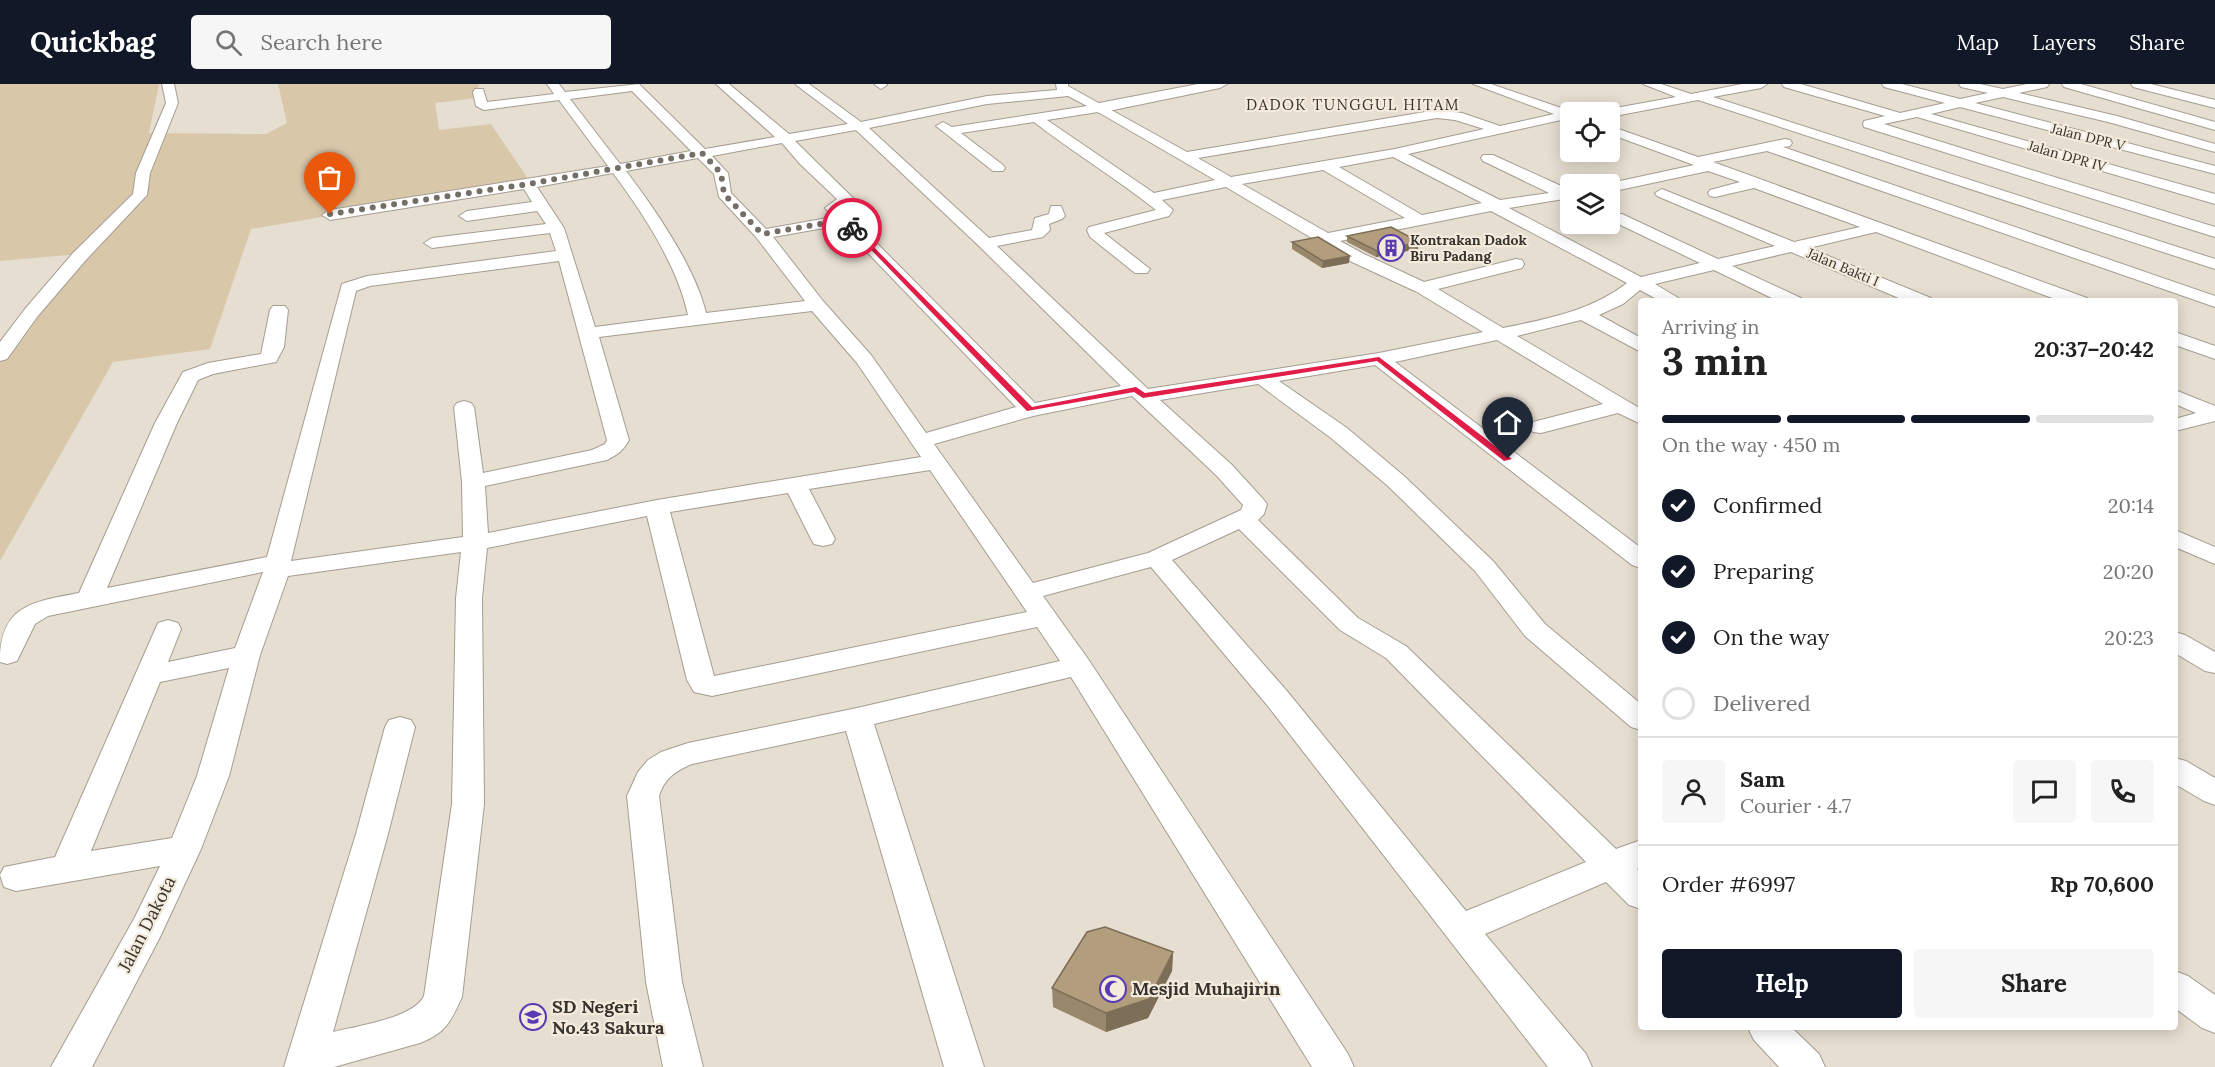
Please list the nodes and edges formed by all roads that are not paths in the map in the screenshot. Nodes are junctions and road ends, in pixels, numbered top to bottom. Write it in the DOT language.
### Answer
graph roads {
  1 [pos="168,84"];
  2 [pos="553,84"];
  3 [pos="722,84"];
  4 [pos="801,84"];
  5 [pos="1220,84"];
  6 [pos="1479,84"];
  7 [pos="1649,84"];
  8 [pos="1761,84"];
  9 [pos="1788,84"];
  10 [pos="1888,84"];
  11 [pos="1965,84"];
  12 [pos="2043,84"];
  13 [pos="2068,84"];
  14 [pos="2137,84"];
  15 [pos="640,85"];
  16 [pos="1737,87"];
  17 [pos="1065,88"];
  18 [pos="479,92"];
  19 [pos="2003,94"];
  20 [pos="1694,96"];
  21 [pos="1755,96"];
  22 [pos="561,97"];
  23 [pos="1657,104"];
  24 [pos="1962,104"];
  25 [pos="2215,104"];
  26 [pos="1099,108"];
  27 [pos="1677,110"];
  28 [pos="1620,111"];
  29 [pos="1560,112"];
  30 [pos="925,113"];
  31 [pos="1919,114"];
  32 [pos="1560,117"];
  33 [pos="1901,117"];
  34 [pos="1037,118"];
  35 [pos="859,126"];
  36 [pos="2215,126"];
  37 [pos="1501,130"];
  38 [pos="1840,130"];
  39 [pos="950,131"];
  40 [pos="1620,133"];
  41 [pos="1818,135"];
  42 [pos="785,138"];
  43 [pos="1769,147"];
  44 [pos="2215,148"];
  45 [pos="702,153"];
  46 [pos="1395,153"];
  47 [pos="1185,156"];
  48 [pos="1488,159"];
  49 [pos="1706,163"];
  50 [pos="1324,164"];
  51 [pos="615,167"];
  52 [pos="998,168"];
  53 [pos="2215,170"];
  54 [pos="1434,171"];
  55 [pos="1414,176"];
  56 [pos="1227,182"];
  57 [pos="1758,182"];
  58 [pos="528,184"];
  59 [pos="1620,185"];
  60 [pos="1560,191"];
  61 [pos="1715,192"];
  62 [pos="1662,193"];
  63 [pos="1560,196"];
  64 [pos="1152,198"];
  65 [pos="2215,199"];
  66 [pos="1495,205"];
  67 [pos="540,206"];
  68 [pos="1056,210"];
  69 [pos="330,214"];
  70 [pos="467,216"];
  71 [pos="1620,219"];
  72 [pos="843,220"];
  73 [pos="1421,220"];
  74 [pos="1879,227"];
  75 [pos="556,228"];
  76 [pos="2215,232"];
  77 [pos="762,234"];
  78 [pos="1324,239"];
  79 [pos="432,243"];
  80 [pos="985,243"];
  81 [pos="1795,247"];
  82 [pos="566,255"];
  83 [pos="1516,264"];
  84 [pos="2215,264"];
  85 [pos="1716,265"];
  86 [pos="1140,269"];
  87 [pos="1640,282"];
  88 [pos="1423,288"];
  89 [pos="1669,298"];
  90 [pos="1786,298"];
  91 [pos="1916,298"];
  92 [pos="2069,298"];
  93 [pos="2215,302"];
  94 [pos="817,305"];
  95 [pos="279,310"];
  96 [pos="1584,314"];
  97 [pos="698,319"];
  98 [pos="589,333"];
  99 [pos="1503,334"];
  100 [pos="2178,339"];
  101 [pos="1638,344"];
  102 [pos="2215,353"];
  103 [pos="0,355"];
  104 [pos="1379,359"];
  105 [pos="1558,368"];
  106 [pos="1538,372"];
  107 [pos="1261,377"];
  108 [pos="1140,392"];
  109 [pos="2178,397"];
  110 [pos="1621,406"];
  111 [pos="464,407"];
  112 [pos="1030,410"];
  113 [pos="2215,415"];
  114 [pos="1638,416"];
  115 [pos="2178,424"];
  116 [pos="1541,427"];
  117 [pos="928,451"];
  118 [pos="473,482"];
  119 [pos="795,484"];
  120 [pos="657,507"];
  121 [pos="1244,520"];
  122 [pos="2178,538"];
  123 [pos="823,539"];
  124 [pos="476,543"];
  125 [pos="2215,557"];
  126 [pos="1157,558"];
  127 [pos="1638,559"];
  128 [pos="277,566"];
  129 [pos="90,597"];
  130 [pos="1034,605"];
  131 [pos="168,629"];
  132 [pos="2178,643"];
  133 [pos="7,655"];
  134 [pos="246,655"];
  135 [pos="2215,664"];
  136 [pos="1078,666"];
  137 [pos="148,675"];
  138 [pos="1638,717"];
  139 [pos="857,718"];
  140 [pos="400,727"];
  141 [pos="2178,771"];
  142 [pos="2215,793"];
  143 [pos="184,849"];
  144 [pos="1626,858"];
  145 [pos="67,869"];
  146 [pos="16,878"];
  147 [pos="1638,888"];
  148 [pos="1460,929"];
  149 [pos="2178,989"];
  150 [pos="2215,1016"];
  151 [pos="1769,1030"];
  152 [pos="305,1062"];
  153 [pos="71,1067"];
  154 [pos="683,1067"];
  155 [pos="964,1067"];
  156 [pos="1334,1067"];
  157 [pos="1572,1067"];
  158 [pos="1805,1067"];
  1 -- 103 [label="street"];
  2 -- 22 [label="street"];
  3 -- 42 [label="street"];
  4 -- 35 [label="street"];
  5 -- 26 [label="street"];
  6 -- 29 [label="street"];
  7 -- 20 [label="street"];
  8 -- 16 [label="street"];
  9 -- 33 [label="street"];
  10 -- 24 [label="street, Jalan DPR V"];
  11 -- 19 [label="street"];
  12 -- 19 [label="street"];
  13 -- 36 [label="street"];
  14 -- 25 [label="street"];
  15 -- 22 [label="street"];
  15 -- 45 [label="street"];
  16 -- 20 [label="street"];
  16 -- 21 [label="street"];
  17 -- 26 [label="street"];
  17 -- 30 [label="street"];
  18 -- 22 [label="street"];
  19 -- 24 [label="street"];
  19 -- 44 [label="street"];
  20 -- 23 [label="street"];
  20 -- 41 [label="street"];
  22 -- 51 [label="street"];
  23 -- 27 [label="street"];
  23 -- 28 [label="street"];
  24 -- 31 [label="street"];
  24 -- 53 [label="street, Jalan DPR V"];
  26 -- 34 [label="street"];
  26 -- 47 [label="street"];
  30 -- 35 [label="street"];
  30 -- 39 [label="street"];
  31 -- 33 [label="street"];
  31 -- 65 [label="street, Jalan DPR IV"];
  32 -- 37 [label="street"];
  33 -- 76 [label="street"];
  34 -- 39 [label="street"];
  34 -- 64 [label="street"];
  35 -- 42 [label="street"];
  35 -- 80 [label="street"];
  37 -- 46 [label="street"];
  37 -- 47 [label="street"];
  38 -- 41 [label="street"];
  39 -- 52 [label="street"];
  40 -- 49 [label="street"];
  41 -- 43 [label="street"];
  41 -- 84 [label="street"];
  42 -- 45 [label="street"];
  42 -- 72 [label="street"];
  43 -- 49 [label="street"];
  43 -- 93 [label="street"];
  45 -- 51 [label="street"];
  45 -- 77 [label="street"];
  46 -- 50 [label="street"];
  46 -- 54 [label="street"];
  47 -- 56 [label="street"];
  48 -- 60 [label="street"];
  49 -- 57 [label="street"];
  49 -- 59 [label="street"];
  50 -- 56 [label="street"];
  50 -- 73 [label="street"];
  51 -- 58 [label="street"];
  51 -- 97 [label="street"];
  54 -- 55 [label="street"];
  54 -- 66 [label="street"];
  56 -- 64 [label="street"];
  56 -- 78 [label="street"];
  57 -- 61 [label="street"];
  57 -- 74 [label="street"];
  58 -- 67 [label="street"];
  58 -- 69 [label="street"];
  62 -- 81 [label="street, Jalan Bakti I"];
  63 -- 66 [label="street"];
  64 -- 86 [label="street"];
  66 -- 73 [label="street"];
  66 -- 87 [label="street"];
  67 -- 70 [label="street"];
  67 -- 75 [label="street"];
  68 -- 80 [label="street"];
  71 -- 85 [label="street"];
  72 -- 77 [label="street"];
  72 -- 112 [label="street"];
  73 -- 78 [label="street"];
  74 -- 81 [label="street"];
  74 -- 92 [label="street"];
  75 -- 79 [label="street"];
  75 -- 82 [label="street"];
  77 -- 94 [label="street"];
  78 -- 88 [label="street"];
  80 -- 108 [label="street"];
  81 -- 85 [label="street"];
  81 -- 91 [label="street, Jalan Bakti I"];
  82 -- 98 [label="street"];
  82 -- 128 [label="street, Jalan Dakota"];
  83 -- 88 [label="street"];
  85 -- 87 [label="street"];
  85 -- 90 [label="street"];
  87 -- 89 [label="street"];
  87 -- 96 [label="street"];
  88 -- 99 [label="street"];
  94 -- 97 [label="street"];
  94 -- 117 [label="street"];
  95 -- 129 [label="street"];
  96 -- 99 [label="street"];
  96 -- 101 [label="street"];
  97 -- 98 [label="street"];
  98 -- 118 [label="street"];
  99 -- 104 [label="street"];
  99 -- 105 [label="street"];
  100 -- 102 [label="street"];
  104 -- 107 [label="street"];
  104 -- 127 [label="street"];
  105 -- 106 [label="street"];
  105 -- 110 [label="street"];
  107 -- 108 [label="street"];
  107 -- 138 [label="street"];
  108 -- 112 [label="street"];
  108 -- 121 [label="street"];
  109 -- 113 [label="street"];
  110 -- 114 [label="street"];
  110 -- 116 [label="street"];
  111 -- 118 [label="street"];
  112 -- 117 [label="street"];
  113 -- 115 [label="street"];
  117 -- 119 [label="street"];
  117 -- 130 [label="street"];
  118 -- 124 [label="street"];
  119 -- 120 [label="street"];
  119 -- 123 [label="street"];
  120 -- 124 [label="street"];
  120 -- 130 [label="street"];
  121 -- 126 [label="street"];
  121 -- 144 [label="street"];
  122 -- 125 [label="street"];
  124 -- 128 [label="street"];
  124 -- 152 [label="street"];
  126 -- 130 [label="street"];
  126 -- 148 [label="street"];
  128 -- 129 [label="street"];
  128 -- 134 [label="street, Jalan Dakota"];
  129 -- 133 [label="street"];
  130 -- 136 [label="street"];
  131 -- 137 [label="street"];
  132 -- 135 [label="street"];
  134 -- 137 [label="street"];
  134 -- 143 [label="street, Jalan Dakota"];
  136 -- 139 [label="street"];
  136 -- 156 [label="street"];
  137 -- 145 [label="street"];
  139 -- 154 [label="street"];
  139 -- 155 [label="street"];
  140 -- 152 [label="street"];
  141 -- 142 [label="street"];
  143 -- 145 [label="street"];
  143 -- 153 [label="street, Jalan Dakota"];
  144 -- 147 [label="street"];
  144 -- 148 [label="street"];
  145 -- 146 [label="street"];
  148 -- 157 [label="street"];
  149 -- 150 [label="street"];
  151 -- 158 [label="street"];
}
